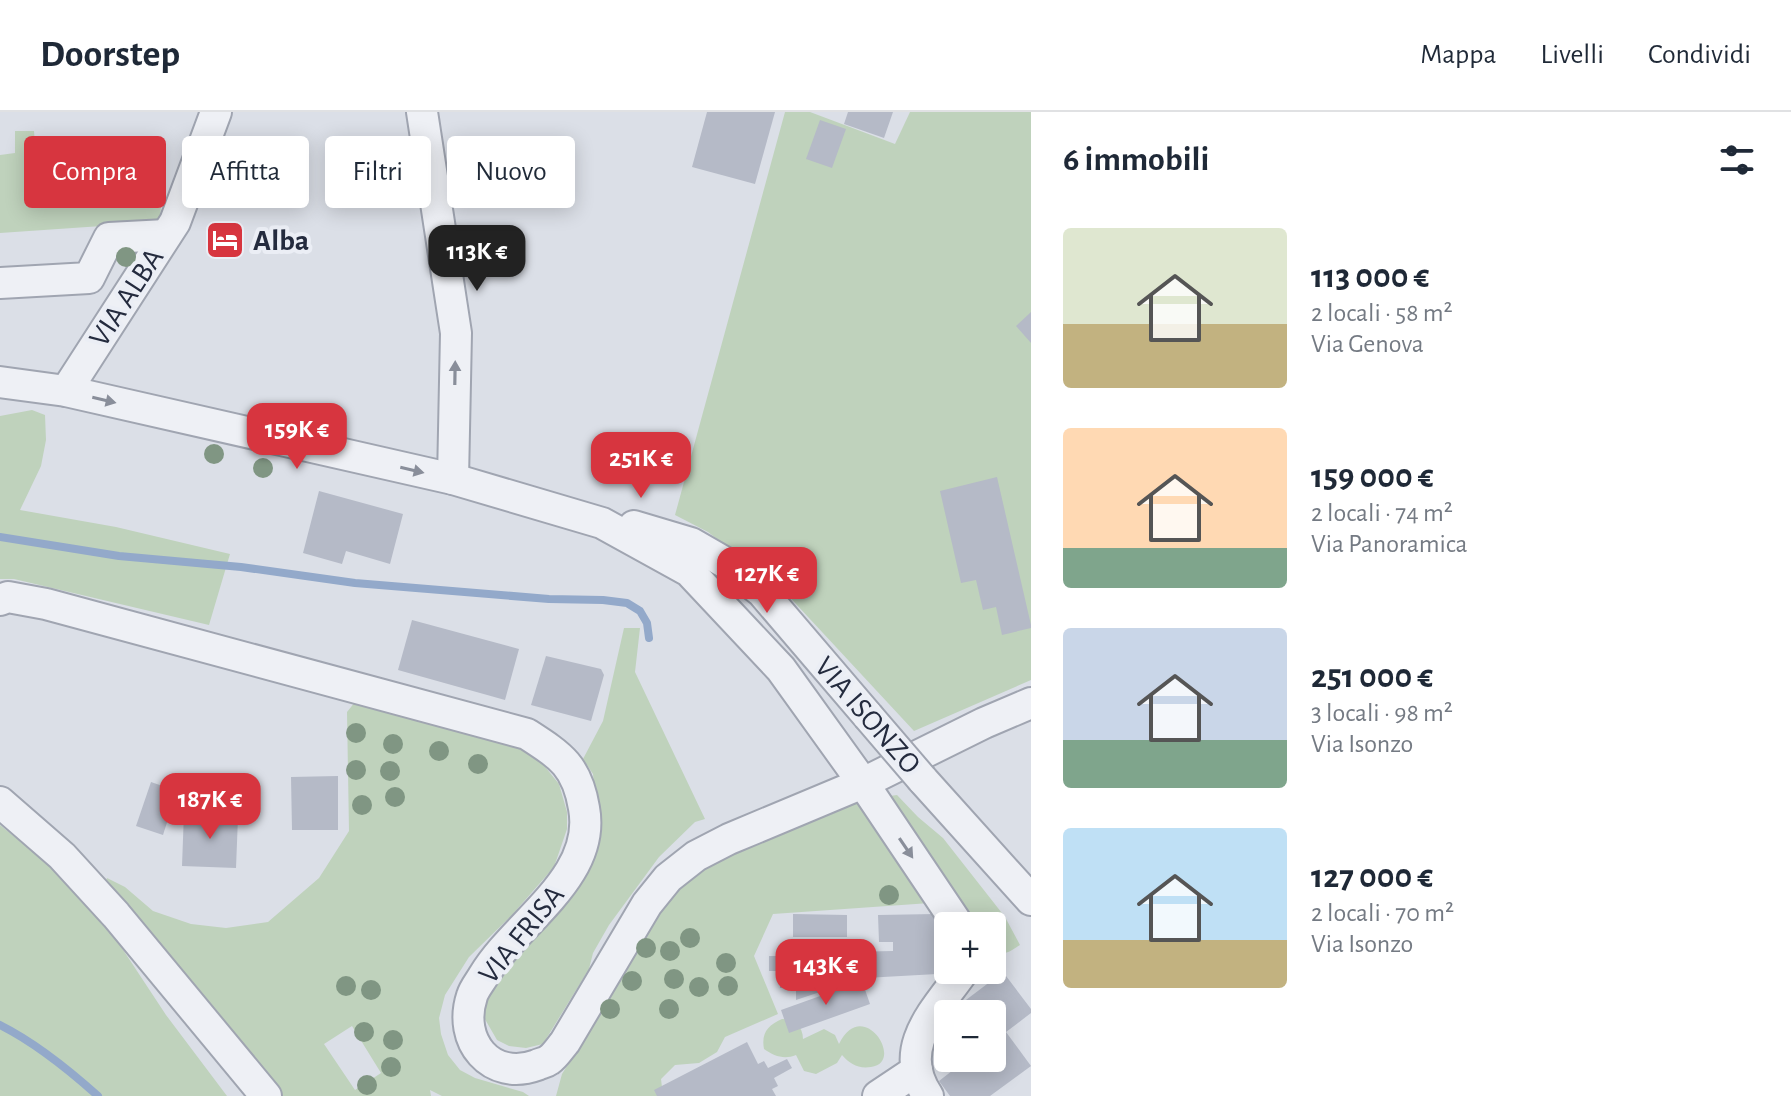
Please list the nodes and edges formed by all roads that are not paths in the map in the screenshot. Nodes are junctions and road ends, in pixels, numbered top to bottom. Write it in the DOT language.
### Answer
graph roads {
  1 [pos="216,112"];
  2 [pos="422,112"];
  3 [pos="166,235"];
  4 [pos="0,283"];
  5 [pos="0,382"];
  6 [pos="66,391"];
  7 [pos="453,479"];
  8 [pos="602,523"];
  9 [pos="0,600"];
  10 [pos="1031,703"];
  11 [pos="863,783"];
  12 [pos="0,802"];
  13 [pos="1031,900"];
  14 [pos="950,912"];
  15 [pos="953,984"];
  16 [pos="922,1083"];
  17 [pos="266,1096"];
  18 [pos="878,1096"];
  1 -- 3 [label="street, VIA ALBA"];
  7 -- 2 [label="street, one-way"];
  3 -- 4 [label="street"];
  3 -- 6 [label="street, VIA ALBA"];
  5 -- 6 [label="street"];
  6 -- 7 [label="street, one-way"];
  7 -- 8 [label="street"];
  8 -- 11 [label="street"];
  8 -- 13 [label="street, VIA ISONZO, bridge"];
  9 -- 11 [label="street, VIA FRISA"];
  10 -- 11 [label="street, VIA FRISA"];
  11 -- 14 [label="street, one-way"];
  12 -- 17 [label="street"];
  15 -- 16 [label="street"];
  16 -- 18 [label="street"];
}
